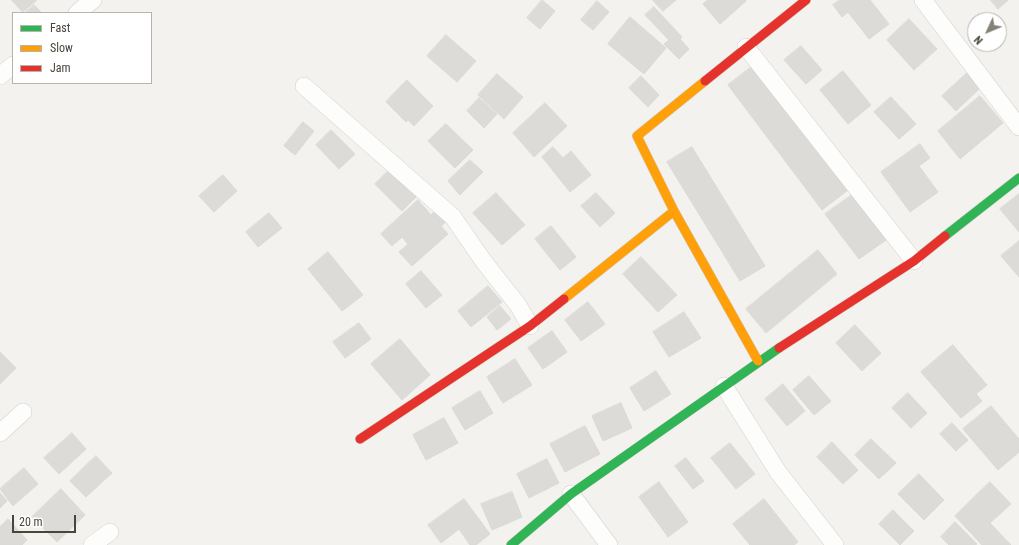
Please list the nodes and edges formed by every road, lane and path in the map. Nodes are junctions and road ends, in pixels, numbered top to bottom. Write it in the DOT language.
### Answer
graph roads {
  1 [pos="93,0"];
  2 [pos="806,0"];
  3 [pos="923,0"];
  4 [pos="78,12"];
  5 [pos="746,47"];
  6 [pos="12,66"];
  7 [pos="0,76"];
  8 [pos="304,86"];
  9 [pos="1019,127"];
  10 [pos="1019,178"];
  11 [pos="674,211"];
  12 [pos="914,261"];
  13 [pos="530,326"];
  14 [pos="758,361"];
  15 [pos="724,386"];
  16 [pos="23,412"];
  17 [pos="0,432"];
  18 [pos="360,440"];
  19 [pos="571,494"];
  20 [pos="110,532"];
  21 [pos="92,545"];
  22 [pos="511,545"];
  23 [pos="609,545"];
  24 [pos="835,545"];
  1 -- 4 [label="street"];
  2 -- 5 [label="street"];
  3 -- 9 [label="street"];
  5 -- 11 [label="street"];
  5 -- 12 [label="street"];
  6 -- 7 [label="street"];
  8 -- 13 [label="street"];
  10 -- 12 [label="street"];
  11 -- 13 [label="street"];
  11 -- 14 [label="street"];
  12 -- 14 [label="street"];
  13 -- 18 [label="street"];
  14 -- 15 [label="street"];
  15 -- 19 [label="street"];
  15 -- 24 [label="street"];
  16 -- 17 [label="street"];
  19 -- 22 [label="street"];
  19 -- 23 [label="street"];
  20 -- 21 [label="street"];
}
